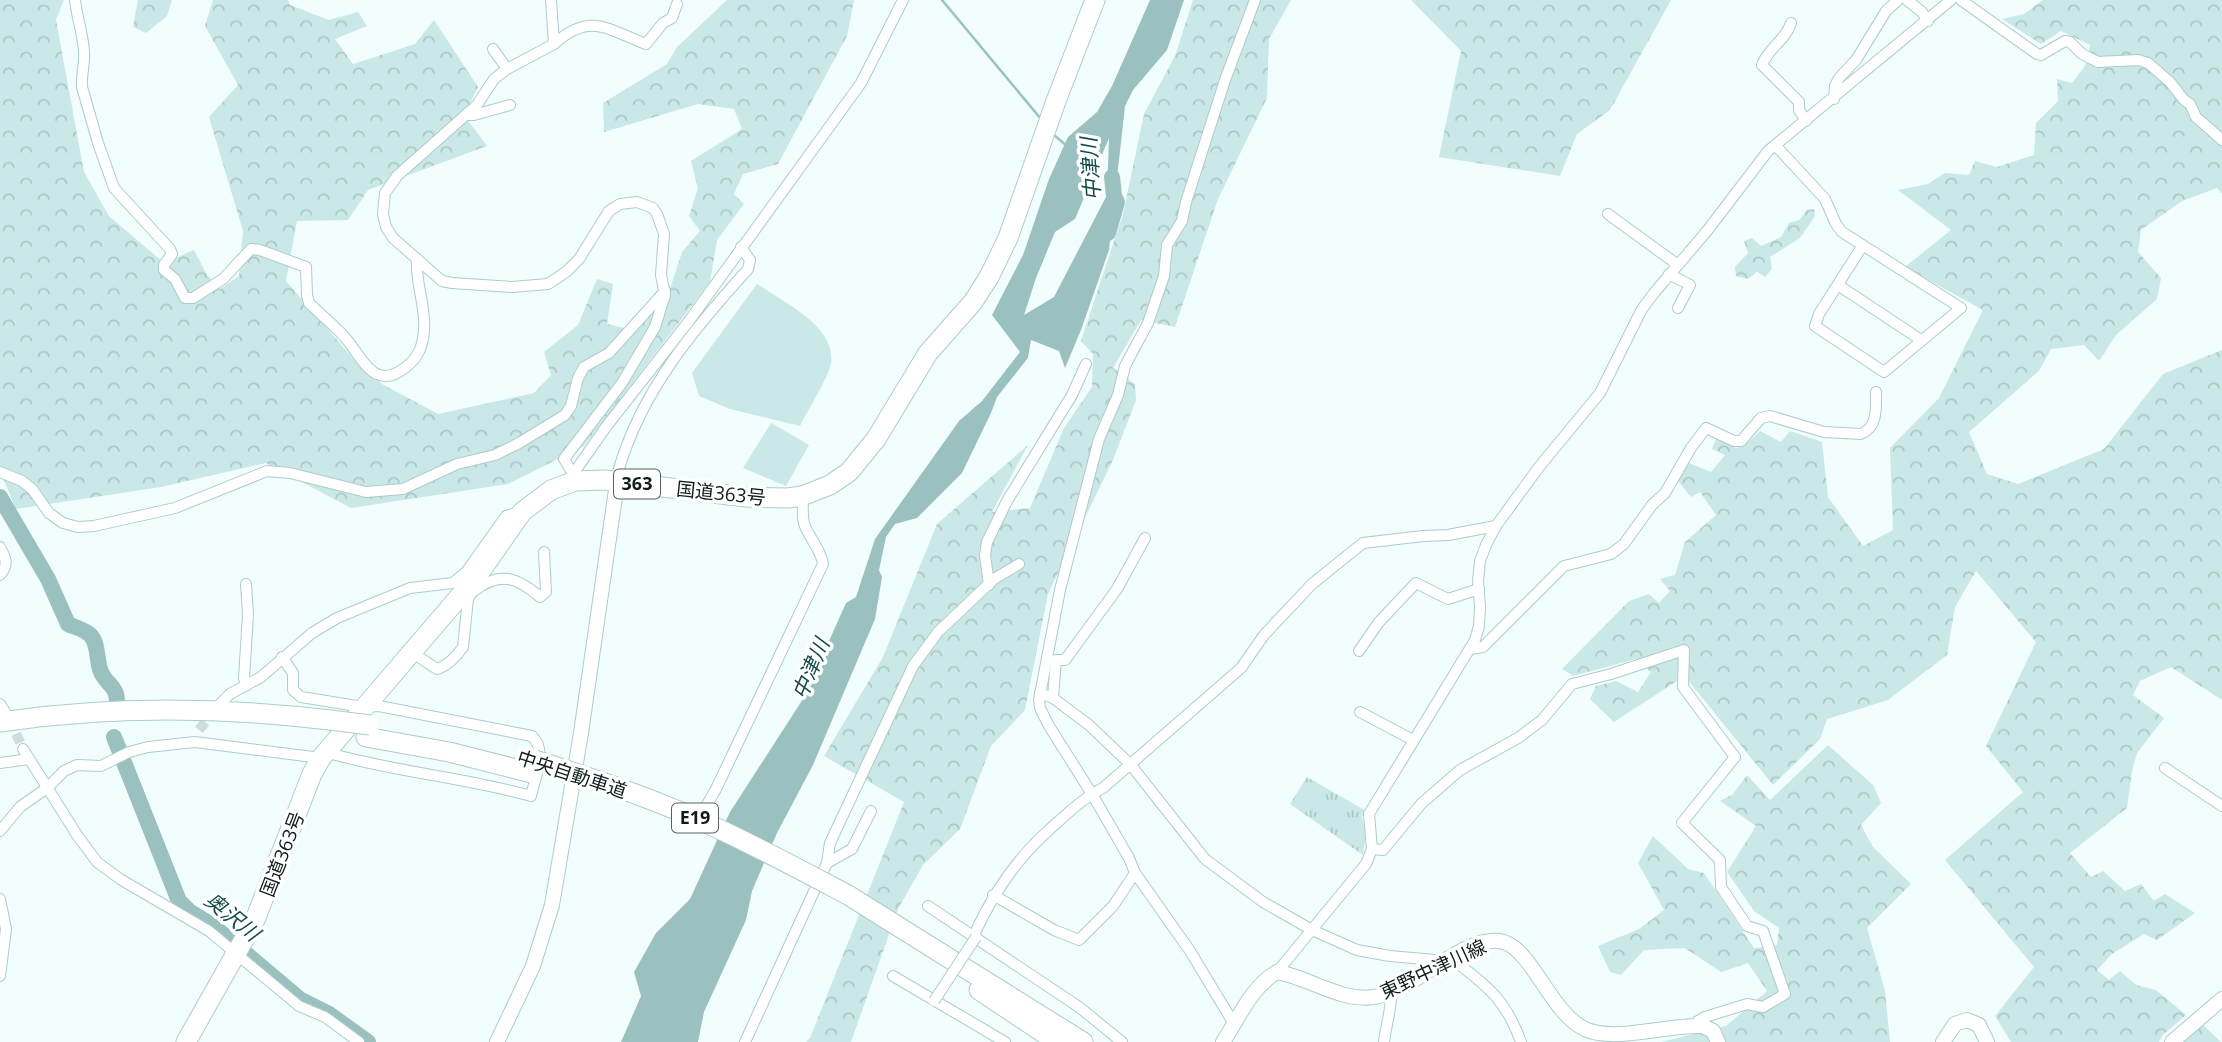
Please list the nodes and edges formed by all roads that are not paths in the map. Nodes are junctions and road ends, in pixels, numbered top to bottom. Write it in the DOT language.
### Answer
graph roads {
  1 [pos="75,0"];
  2 [pos="551,0"];
  3 [pos="903,0"];
  4 [pos="1095,0"];
  5 [pos="1255,0"];
  6 [pos="1898,0"];
  7 [pos="1907,0"];
  8 [pos="1951,0"];
  9 [pos="1961,0"];
  10 [pos="677,4"];
  11 [pos="1928,20"];
  12 [pos="1791,23"];
  13 [pos="554,44"];
  14 [pos="494,49"];
  15 [pos="507,69"];
  16 [pos="1834,99"];
  17 [pos="510,105"];
  18 [pos="466,115"];
  19 [pos="1806,121"];
  20 [pos="2222,140"];
  21 [pos="1776,146"];
  22 [pos="1608,214"];
  23 [pos="1863,245"];
  24 [pos="741,247"];
  25 [pos="417,259"];
  26 [pos="1678,265"];
  27 [pos="1669,274"];
  28 [pos="1838,285"];
  29 [pos="665,291"];
  30 [pos="1678,308"];
  31 [pos="1921,340"];
  32 [pos="1086,364"];
  33 [pos="1876,393"];
  34 [pos="0,472"];
  35 [pos="618,472"];
  36 [pos="574,478"];
  37 [pos="616,490"];
  38 [pos="802,496"];
  39 [pos="522,512"];
  40 [pos="1496,526"];
  41 [pos="1145,538"];
  42 [pos="0,547"];
  43 [pos="544,552"];
  44 [pos="1019,564"];
  45 [pos="0,575"];
  46 [pos="246,584"];
  47 [pos="989,585"];
  48 [pos="1479,589"];
  49 [pos="469,591"];
  50 [pos="1470,649"];
  51 [pos="1359,651"];
  52 [pos="411,652"];
  53 [pos="282,657"];
  54 [pos="246,686"];
  55 [pos="1040,693"];
  56 [pos="1053,698"];
  57 [pos="0,704"];
  58 [pos="219,705"];
  59 [pos="1360,712"];
  60 [pos="366,723"];
  61 [pos="3,726"];
  62 [pos="199,730"];
  63 [pos="1413,740"];
  64 [pos="195,742"];
  65 [pos="323,755"];
  66 [pos="0,763"];
  67 [pos="1130,765"];
  68 [pos="2165,768"];
  69 [pos="47,788"];
  70 [pos="1092,794"];
  71 [pos="2222,806"];
  72 [pos="871,811"];
  73 [pos="701,815"];
  74 [pos="0,831"];
  75 [pos="1372,849"];
  76 [pos="827,863"];
  77 [pos="1135,873"];
  78 [pos="993,895"];
  79 [pos="0,899"];
  80 [pos="845,901"];
  81 [pos="928,906"];
  82 [pos="1312,930"];
  83 [pos="975,936"];
  84 [pos="235,954"];
  85 [pos="1448,960"];
  86 [pos="1277,972"];
  87 [pos="0,976"];
  88 [pos="893,976"];
  89 [pos="1391,990"];
  90 [pos="2222,999"];
  91 [pos="934,1001"];
  92 [pos="1234,1024"];
  93 [pos="1698,1026"];
  94 [pos="1106,1037"];
  95 [pos="186,1042"];
  96 [pos="359,1042"];
  97 [pos="496,1042"];
  98 [pos="745,1042"];
  99 [pos="1005,1042"];
  100 [pos="1057,1042"];
  101 [pos="1083,1042"];
  102 [pos="1122,1042"];
  103 [pos="1223,1042"];
  104 [pos="1384,1042"];
  105 [pos="1521,1042"];
  106 [pos="1718,1042"];
  107 [pos="1943,1042"];
  108 [pos="1987,1042"];
  109 [pos="2172,1042"];
  1 -- 25 [label="street"];
  2 -- 13 [label="street"];
  3 -- 24 [label="street"];
  4 -- 38 [label="highway, 国道363号 / 363"];
  5 -- 55 [label="street"];
  6 -- 16 [label="street"];
  7 -- 11 [label="street"];
  8 -- 11 [label="street"];
  9 -- 20 [label="street"];
  10 -- 13 [label="street"];
  11 -- 16 [label="street"];
  12 -- 19 [label="street"];
  13 -- 15 [label="street"];
  14 -- 15 [label="street"];
  15 -- 18 [label="street"];
  16 -- 19 [label="street"];
  17 -- 18 [label="street"];
  18 -- 25 [label="street"];
  19 -- 21 [label="street"];
  21 -- 23 [label="street"];
  21 -- 26 [label="street"];
  22 -- 26 [label="street"];
  23 -- 28 [label="street"];
  23 -- 31 [label="street"];
  24 -- 35 [label="street"];
  24 -- 36 [label="street"];
  25 -- 29 [label="street"];
  26 -- 27 [label="street"];
  27 -- 30 [label="street"];
  27 -- 40 [label="street"];
  28 -- 31 [label="street"];
  28 -- 31 [label="street"];
  29 -- 34 [label="street"];
  29 -- 36 [label="street"];
  32 -- 47 [label="street"];
  33 -- 50 [label="street"];
  36 -- 38 [label="highway, 国道363号 / 363"];
  36 -- 39 [label="highway, 国道363号 / 363"];
  37 -- 97 [label="main road"];
  38 -- 73 [label="street"];
  39 -- 49 [label="highway, 国道363号 / 363"];
  39 -- 53 [label="street"];
  40 -- 48 [label="street"];
  40 -- 67 [label="street"];
  41 -- 56 [label="street"];
  42 -- 45 [label="street"];
  43 -- 49 [label="street"];
  44 -- 47 [label="street"];
  46 -- 54 [label="street"];
  47 -- 76 [label="street"];
  48 -- 50 [label="street"];
  48 -- 51 [label="street"];
  49 -- 52 [label="highway, 国道363号 / 363"];
  49 -- 52 [label="street"];
  50 -- 63 [label="street"];
  52 -- 60 [label="highway, 国道363号 / 363"];
  53 -- 54 [label="street"];
  53 -- 60 [label="street"];
  54 -- 58 [label="street"];
  55 -- 56 [label="street"];
  55 -- 70 [label="street"];
  56 -- 67 [label="street"];
  57 -- 61 [label="street"];
  59 -- 63 [label="street"];
  60 -- 61 [label="highway, 中央自動車道 / E19, bridge"];
  60 -- 65 [label="highway, 国道363号 / 363"];
  60 -- 65 [label="street"];
  60 -- 80 [label="highway, 中央自動車道 / E19"];
  62 -- 64 [label="street"];
  63 -- 75 [label="street"];
  64 -- 65 [label="street"];
  64 -- 69 [label="street"];
  65 -- 84 [label="highway, 国道363号 / 363"];
  66 -- 69 [label="street"];
  67 -- 70 [label="street"];
  67 -- 82 [label="street"];
  68 -- 71 [label="street"];
  69 -- 74 [label="street"];
  69 -- 84 [label="street"];
  70 -- 77 [label="street"];
  70 -- 78 [label="street"];
  72 -- 76 [label="street"];
  75 -- 82 [label="street"];
  75 -- 93 [label="street"];
  76 -- 98 [label="street"];
  77 -- 78 [label="street"];
  77 -- 92 [label="street"];
  78 -- 83 [label="street"];
  79 -- 87 [label="street"];
  80 -- 100 [label="highway, 中央自動車道 / E19"];
  80 -- 101 [label="highway, 中央自動車道 / E19"];
  81 -- 83 [label="street"];
  82 -- 85 [label="street"];
  82 -- 86 [label="street"];
  83 -- 91 [label="street, bridge"];
  83 -- 94 [label="street"];
  84 -- 95 [label="highway, 国道363号 / 363"];
  84 -- 96 [label="street"];
  85 -- 89 [label="main road, 東野中津川線"];
  85 -- 93 [label="main road, 東野中津川線"];
  85 -- 105 [label="street"];
  86 -- 89 [label="main road, 東野中津川線"];
  86 -- 92 [label="main road"];
  88 -- 91 [label="street"];
  89 -- 104 [label="street"];
  90 -- 109 [label="main road"];
  91 -- 99 [label="street"];
  92 -- 103 [label="main road"];
  93 -- 106 [label="main road"];
  94 -- 102 [label="street"];
  107 -- 108 [label="main road"];
}
